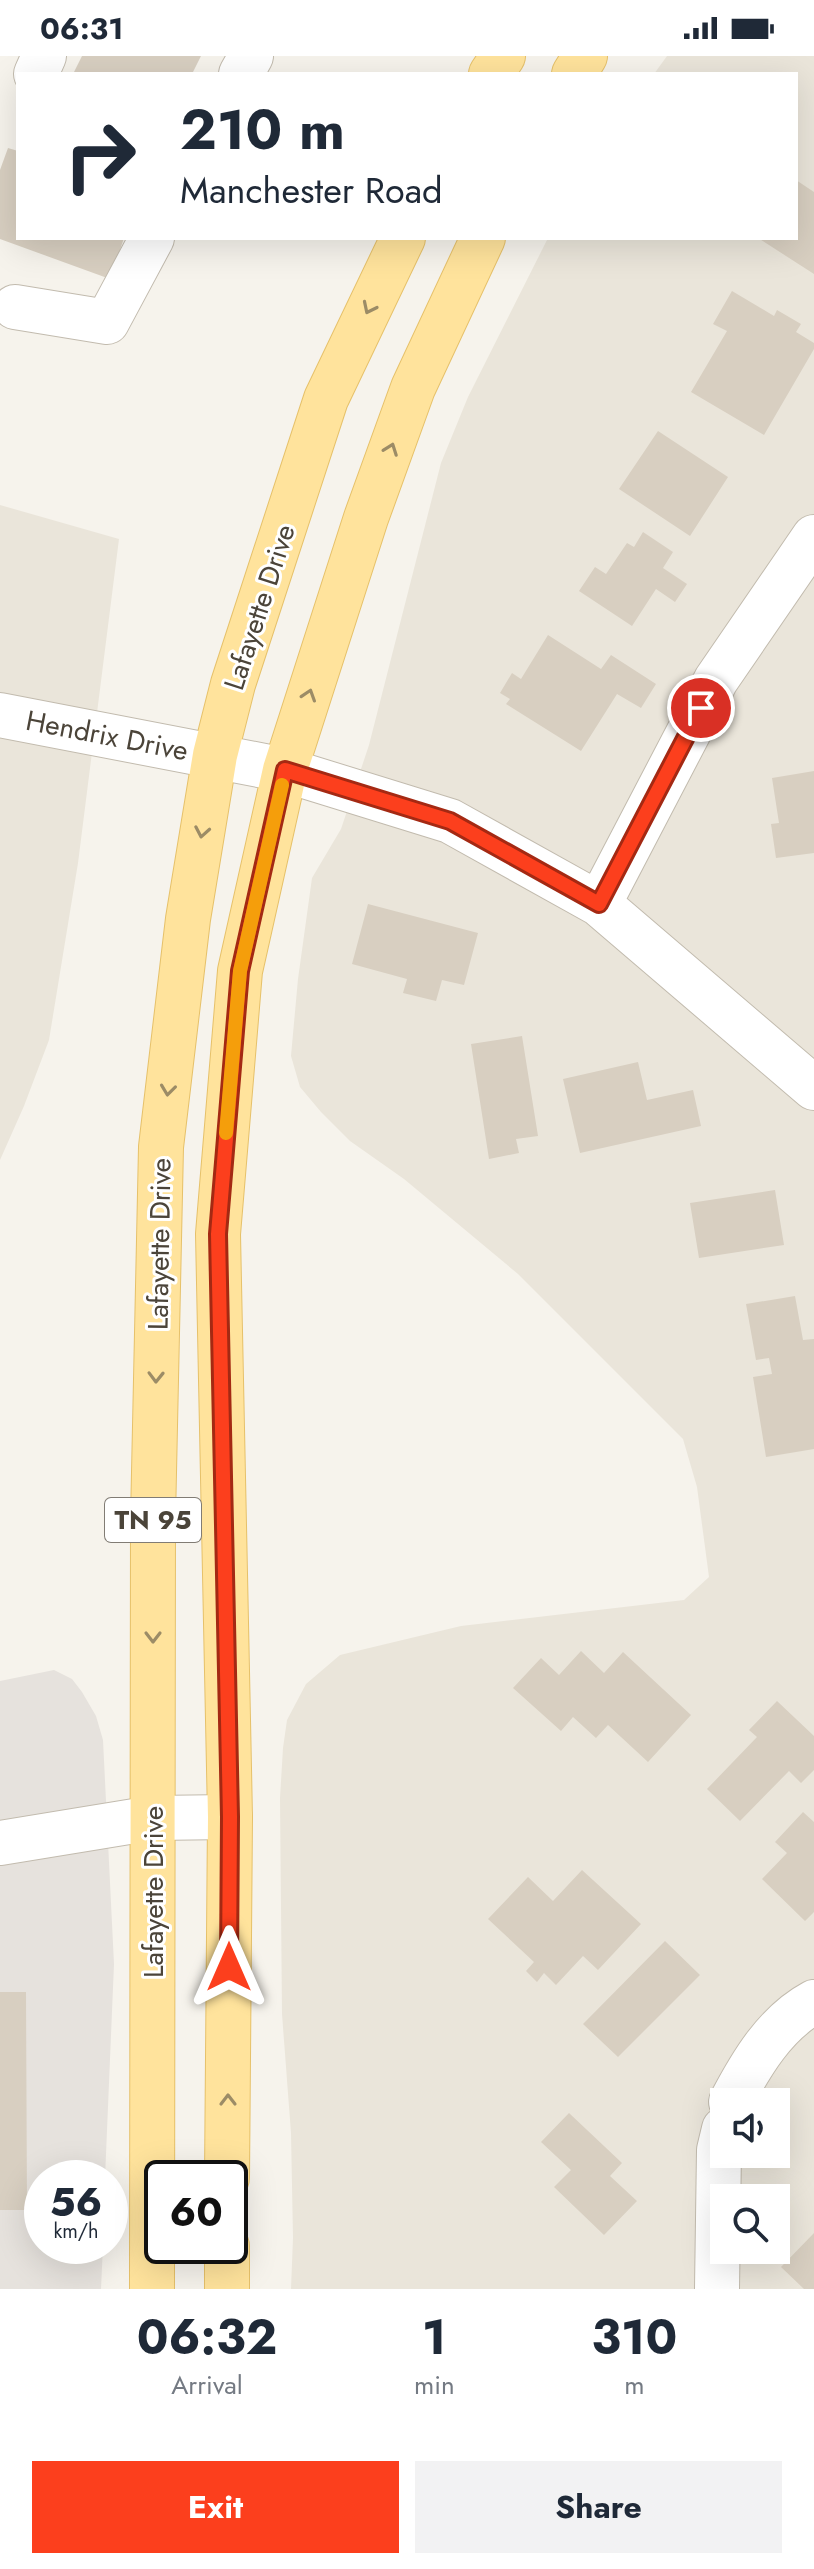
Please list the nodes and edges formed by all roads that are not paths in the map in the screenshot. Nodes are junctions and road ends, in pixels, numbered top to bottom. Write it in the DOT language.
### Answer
graph roads {
  1 [pos="151,240"];
  2 [pos="402,240"];
  3 [pos="482,240"];
  4 [pos="15,307"];
  5 [pos="814,537"];
  6 [pos="1,718"];
  7 [pos="215,755"];
  8 [pos="285,770"];
  9 [pos="599,904"];
  10 [pos="814,1088"];
  11 [pos="230,1817"];
  12 [pos="153,1818"];
  13 [pos="0,1843"];
  14 [pos="814,2002"];
  15 [pos="739,2088"];
  16 [pos="227,2160"];
  17 [pos="719,2168"];
  18 [pos="227,2264"];
  19 [pos="152,2289"];
  20 [pos="227,2289"];
  21 [pos="717,2289"];
  1 -- 4 [label="street"];
  2 -- 7 [label="main road, Lafayette Drive, one-way"];
  8 -- 3 [label="main road, one-way"];
  5 -- 9 [label="street"];
  6 -- 7 [label="street, Hendrix Drive"];
  7 -- 8 [label="street, Hendrix Drive"];
  7 -- 12 [label="main road, Lafayette Drive / TN 95, one-way"];
  8 -- 9 [label="street, Hendrix Drive"];
  8 -- 11 [label="main road, TN 95"];
  9 -- 10 [label="street, Hendrix Drive"];
  11 -- 12 [label="street"];
  16 -- 11 [label="main road, TN 95, one-way"];
  12 -- 13 [label="street"];
  12 -- 19 [label="main road, Lafayette Drive / TN 95"];
  14 -- 15 [label="street"];
  17 -- 21 [label="street"];
  18 -- 20 [label="main road"];
}
